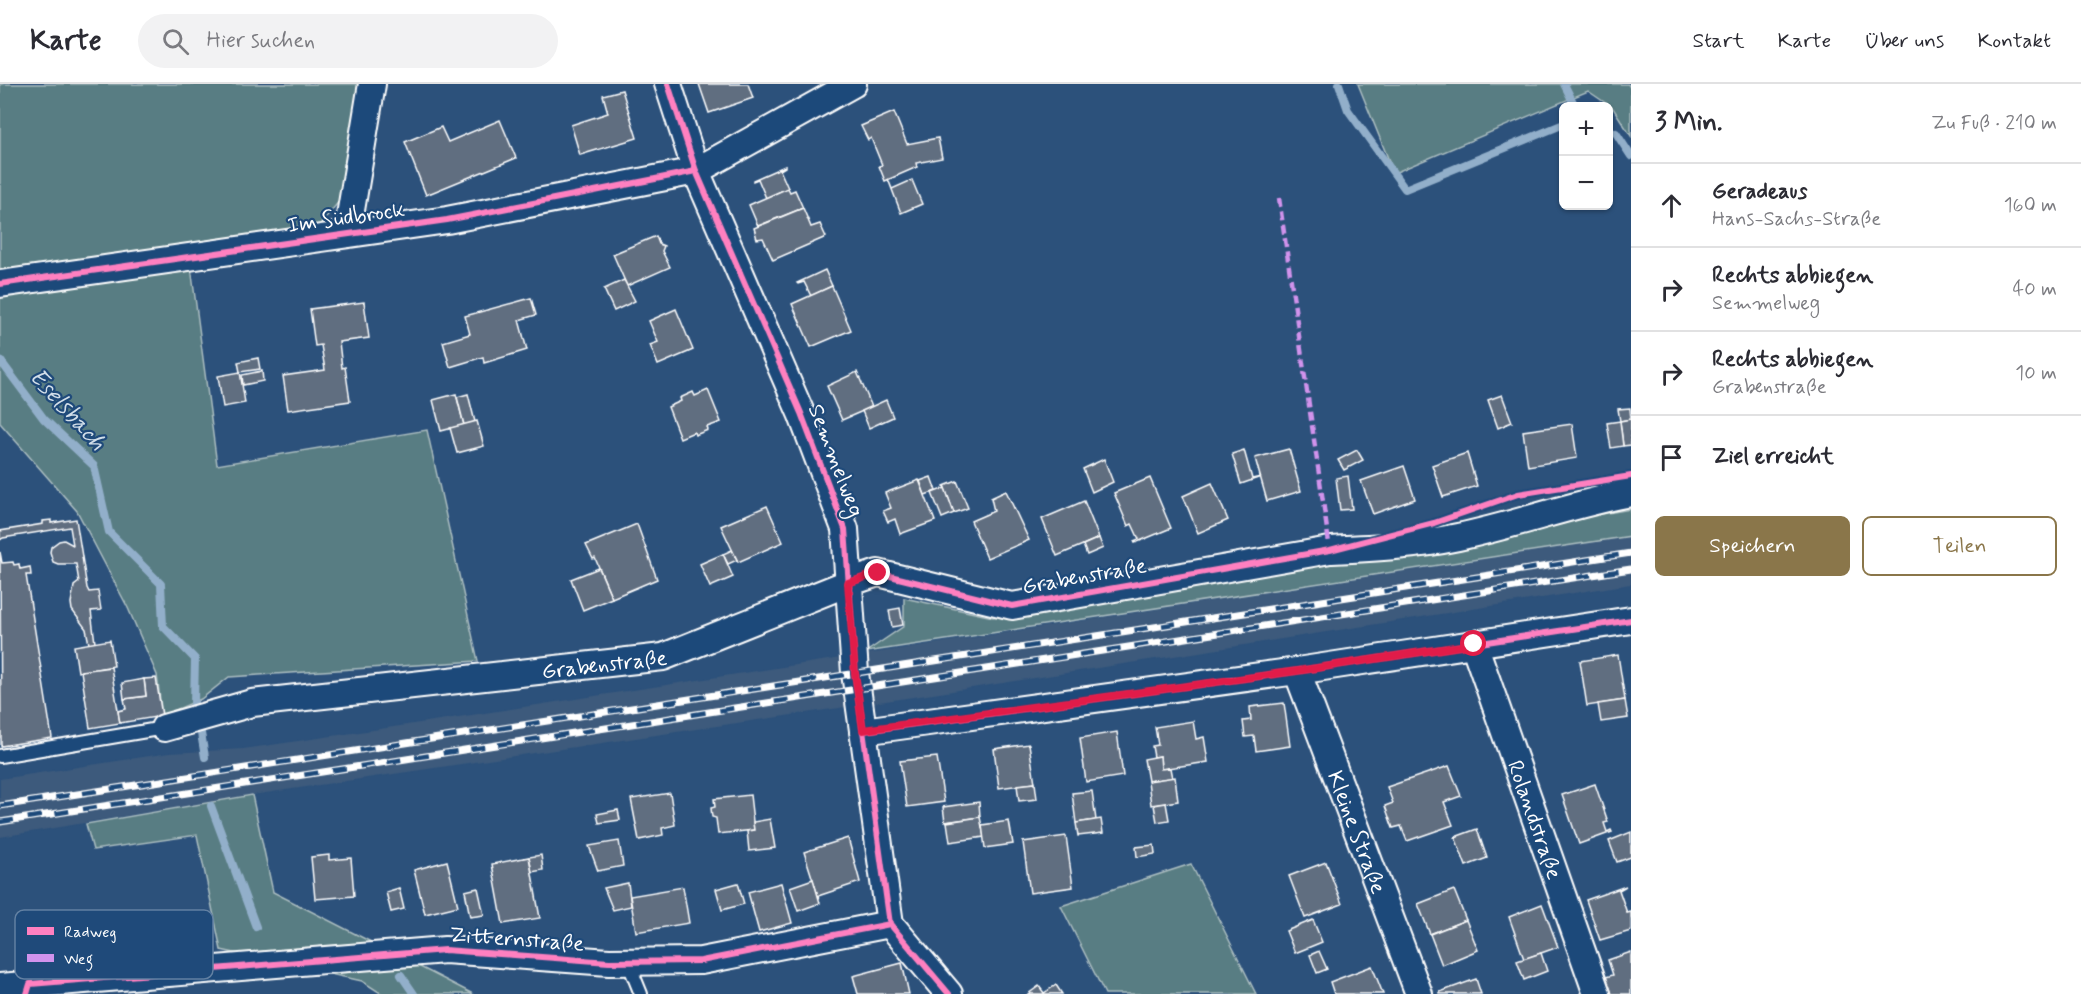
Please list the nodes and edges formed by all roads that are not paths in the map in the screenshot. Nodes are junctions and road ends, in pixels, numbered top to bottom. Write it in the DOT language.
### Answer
graph roads {
  1 [pos="372,84"];
  2 [pos="668,84"];
  3 [pos="853,84"];
  4 [pos="696,171"];
  5 [pos="347,234"];
  6 [pos="0,284"];
  7 [pos="1631,493"];
  8 [pos="848,583"];
  9 [pos="1631,620"];
  10 [pos="1474,644"];
  11 [pos="1297,671"];
  12 [pos="164,728"];
  13 [pos="863,730"];
  14 [pos="0,756"];
  15 [pos="890,924"];
  16 [pos="628,962"];
  17 [pos="213,972"];
  18 [pos="136,979"];
  19 [pos="0,987"];
  20 [pos="29,989"];
  21 [pos="641,994"];
  22 [pos="949,994"];
  23 [pos="1419,994"];
  24 [pos="1598,994"];
  1 -- 5 [label="street, Im Südbrock"];
  2 -- 4 [label="street, Semmelweg"];
  3 -- 4 [label="street, Im Südbrock"];
  4 -- 5 [label="street, Im Südbrock"];
  4 -- 8 [label="street, Semmelweg"];
  5 -- 6 [label="street, Im Südbrock"];
  7 -- 8 [label="street, Grabenstraße"];
  8 -- 12 [label="street, Grabenstraße"];
  8 -- 13 [label="street, Semmelweg"];
  9 -- 10 [label="street"];
  10 -- 11 [label="street"];
  10 -- 24 [label="street, Rolandstraße"];
  11 -- 13 [label="street"];
  11 -- 23 [label="street, Kleine Straße"];
  12 -- 14 [label="lane"];
  13 -- 15 [label="street, Semmelweg"];
  15 -- 16 [label="street, Zitternstraße"];
  15 -- 22 [label="street"];
  16 -- 17 [label="street, Zitternstraße"];
  16 -- 21 [label="lane"];
  18 -- 20 [label="street, Zitternstraße"];
  19 -- 20 [label="street, Zitternstraße"];
}
